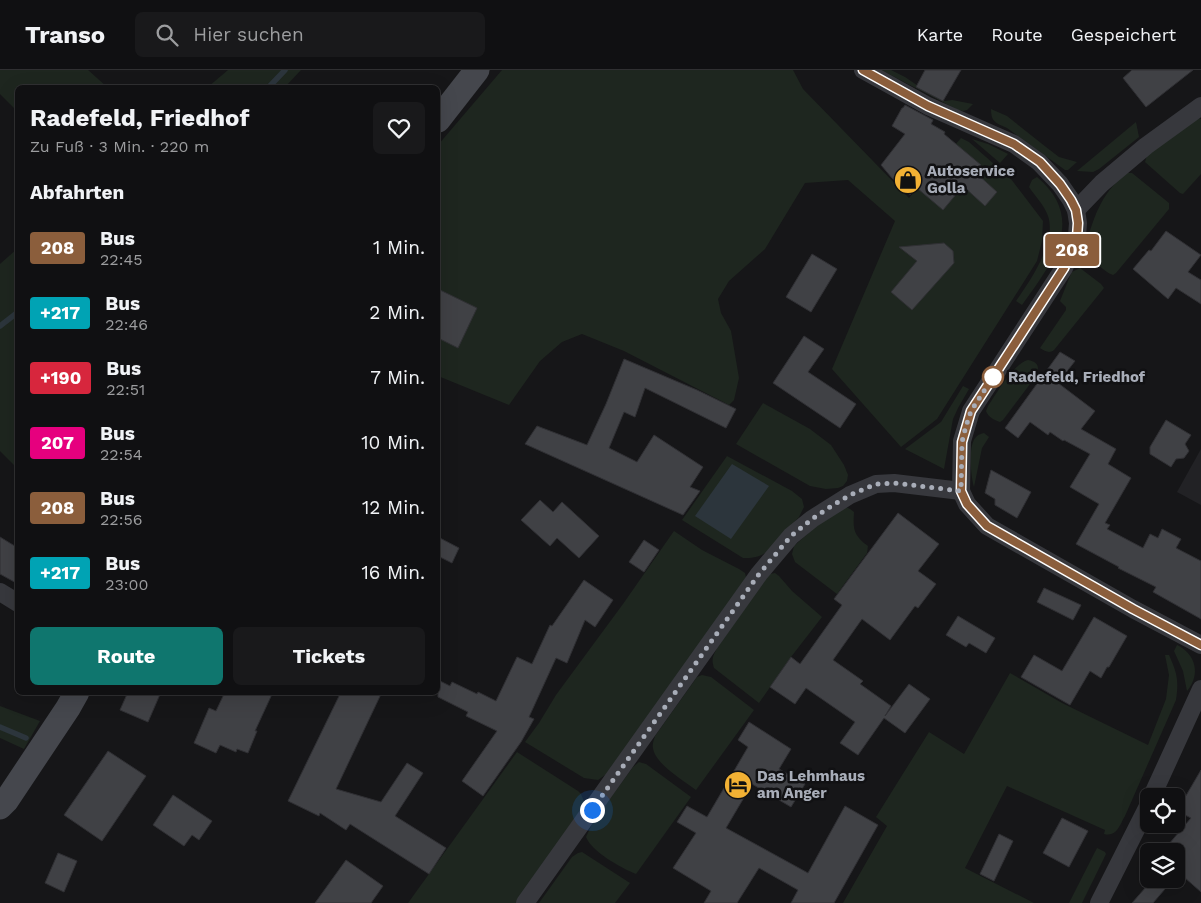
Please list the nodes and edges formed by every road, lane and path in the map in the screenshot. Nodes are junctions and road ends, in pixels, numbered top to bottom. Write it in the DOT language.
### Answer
graph roads {
  1 [pos="477,70"];
  2 [pos="862,70"];
  3 [pos="1201,106"];
  4 [pos="440,117"];
  5 [pos="1076,210"];
  6 [pos="961,491"];
  7 [pos="0,592"];
  8 [pos="15,601"];
  9 [pos="1201,645"];
  10 [pos="1201,689"];
  11 [pos="74,695"];
  12 [pos="1156,788"];
  13 [pos="0,807"];
  14 [pos="1140,822"];
  15 [pos="525,903"];
  16 [pos="1099,903"];
  1 -- 4 [label="main road"];
  2 -- 5 [label="street"];
  3 -- 5 [label="street"];
  5 -- 6 [label="street"];
  6 -- 9 [label="street"];
  6 -- 15 [label="street"];
  7 -- 8 [label="street"];
  10 -- 12 [label="street"];
  11 -- 13 [label="main road"];
  14 -- 16 [label="street"];
}
